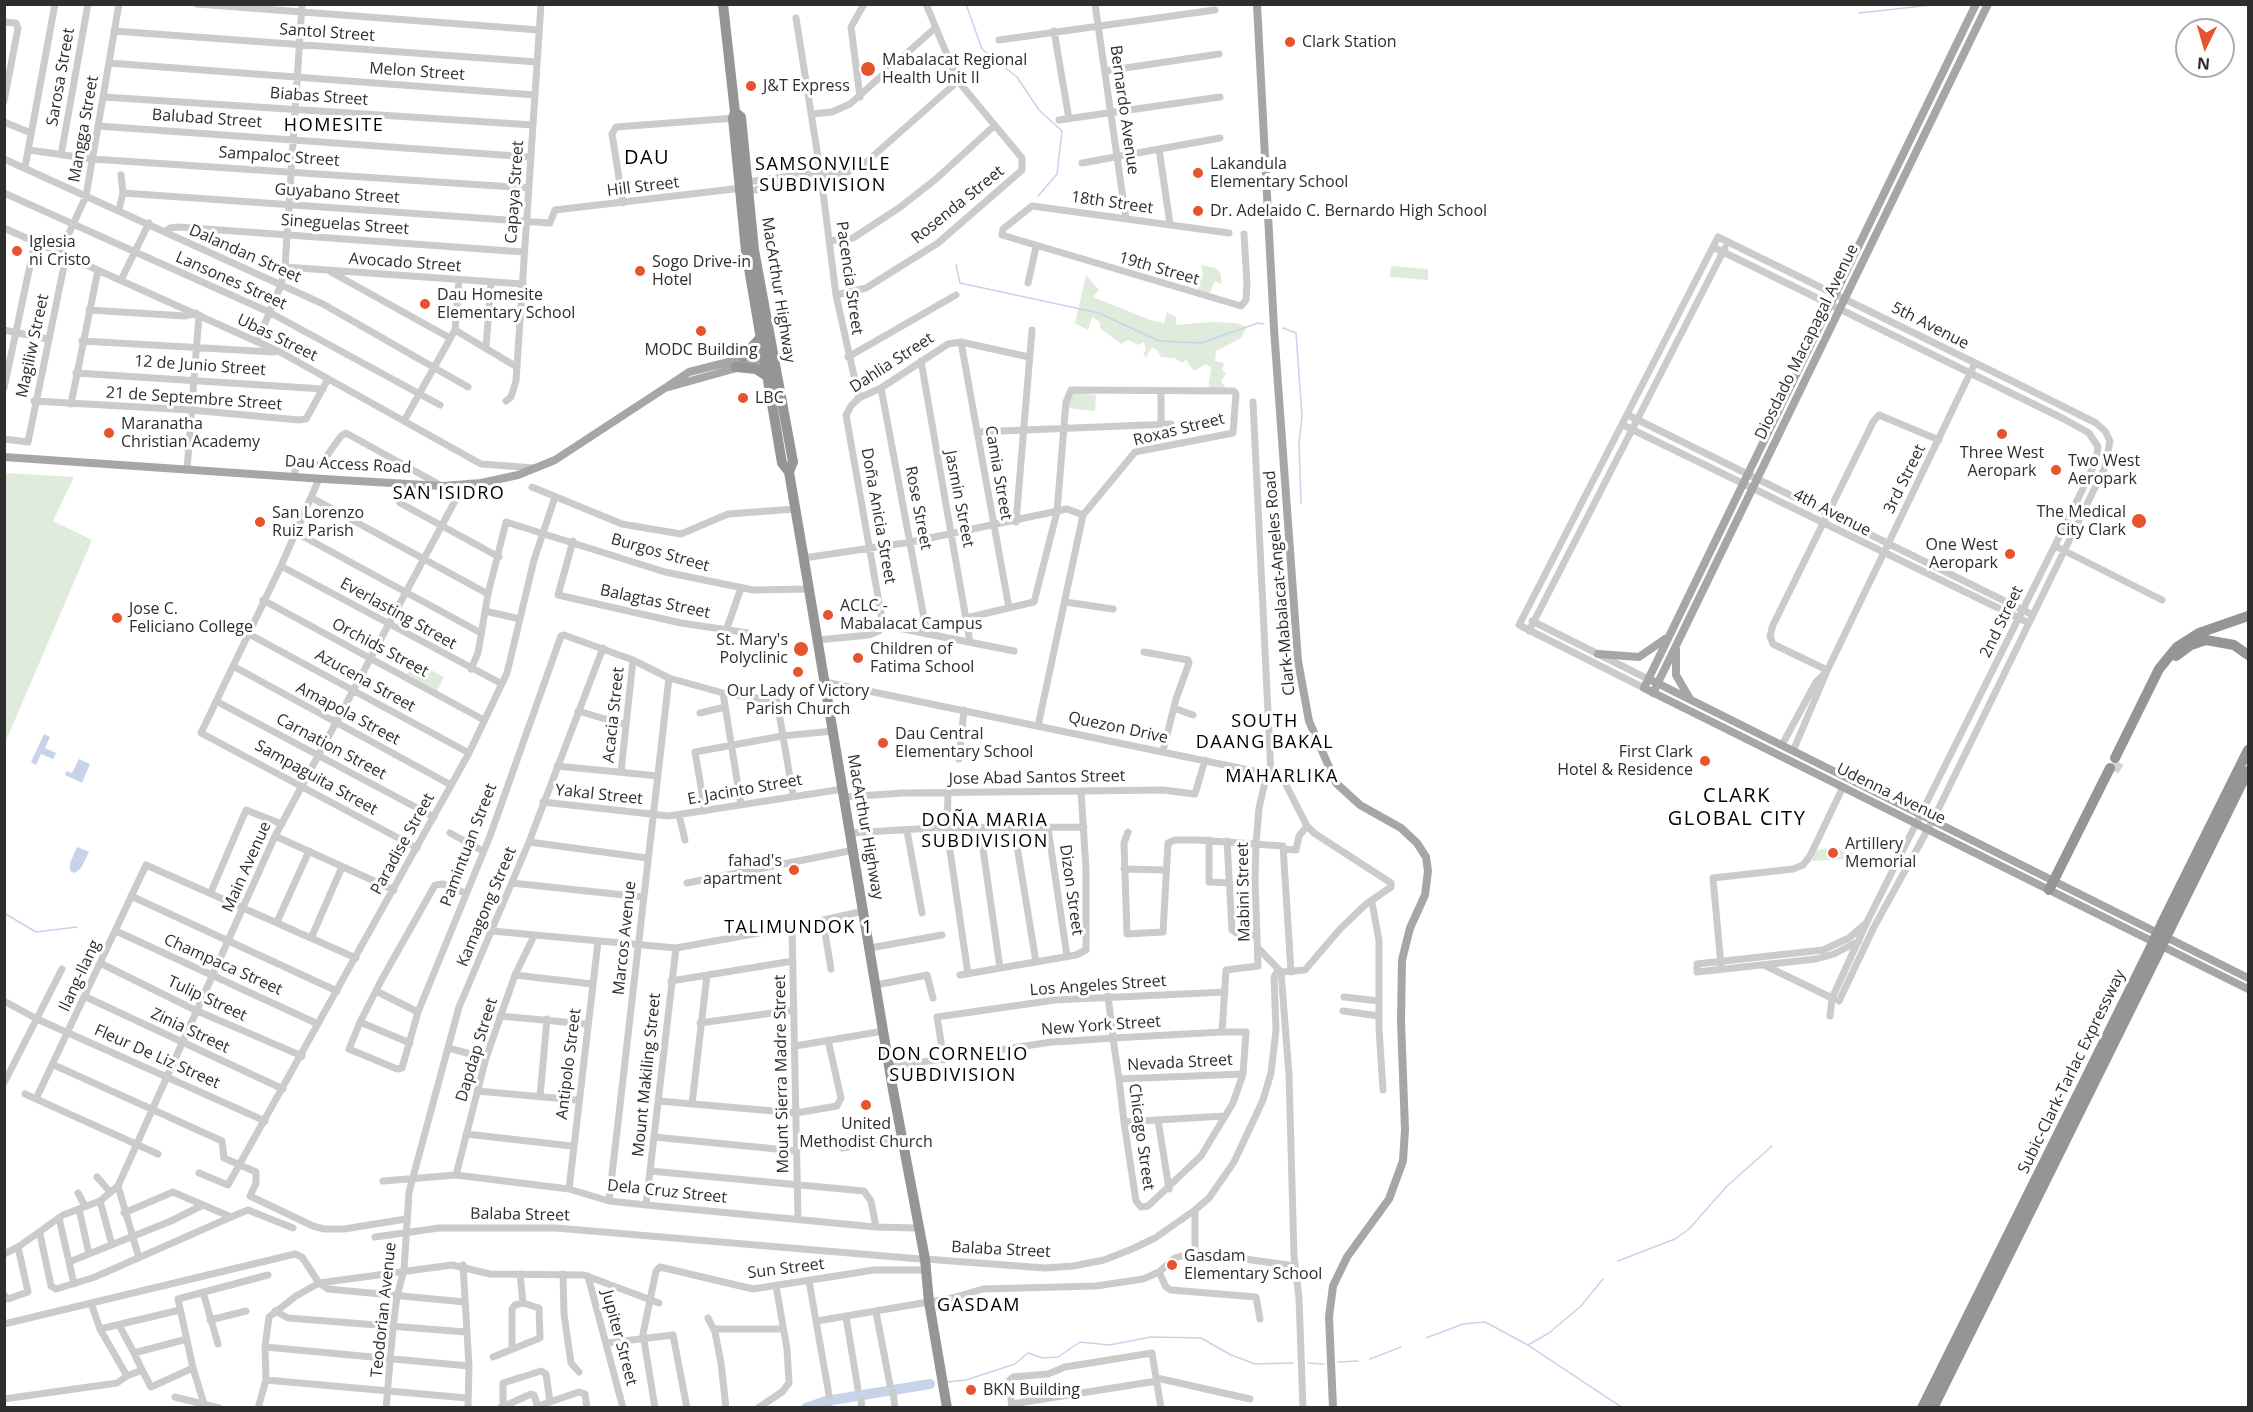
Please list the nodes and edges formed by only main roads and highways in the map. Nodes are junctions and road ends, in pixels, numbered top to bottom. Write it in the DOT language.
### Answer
graph roads {
  1 [pos="723,4"];
  2 [pos="1257,4"];
  3 [pos="1976,4"];
  4 [pos="1988,4"];
  5 [pos="1926,108"];
  6 [pos="1935,113"];
  7 [pos="745,187"];
  8 [pos="760,339"];
  9 [pos="768,355"];
  10 [pos="743,357"];
  11 [pos="736,367"];
  12 [pos="767,376"];
  13 [pos="665,388"];
  14 [pos="4,457"];
  15 [pos="789,472"];
  16 [pos="2248,616"];
  17 [pos="1669,634"];
  18 [pos="1677,643"];
  19 [pos="1598,654"];
  20 [pos="2248,655"];
  21 [pos="1648,679"];
  22 [pos="1657,683"];
  23 [pos="1644,688"];
  24 [pos="1653,693"];
  25 [pos="1692,701"];
  26 [pos="2248,741"];
  27 [pos="2248,750"];
  28 [pos="2115,764"];
  29 [pos="2245,767"];
  30 [pos="2248,783"];
  31 [pos="2217,836"];
  32 [pos="2054,886"];
  33 [pos="2167,925"];
  34 [pos="2152,954"];
  35 [pos="2248,978"];
  36 [pos="2248,989"];
  37 [pos="910,1187"];
  38 [pos="922,1263"];
  39 [pos="947,1407"];
  40 [pos="1333,1407"];
  41 [pos="1922,1407"];
  42 [pos="1933,1407"];
  1 -- 7 [label="highway, MacArthur Highway"];
  2 -- 40 [label="main road, Clark-Mabalacat-Angeles Road"];
  3 -- 5 [label="main road, Diosdado Macapagal Avenue"];
  4 -- 6 [label="main road, Diosdado Macapagal Avenue"];
  5 -- 6 [label="main road"];
  5 -- 17 [label="main road, Diosdado Macapagal Avenue"];
  6 -- 18 [label="main road, Diosdado Macapagal Avenue"];
  7 -- 8 [label="highway, MacArthur Highway"];
  7 -- 9 [label="highway, MacArthur Highway"];
  8 -- 9 [label="highway, MacArthur Highway"];
  8 -- 10 [label="highway"];
  9 -- 10 [label="main road, Dau Access Road"];
  9 -- 11 [label="main road, Dau Access Road"];
  9 -- 12 [label="highway, MacArthur Highway"];
  9 -- 15 [label="highway, MacArthur Highway"];
  10 -- 13 [label="main road, Dau Access Road"];
  11 -- 12 [label="highway"];
  11 -- 13 [label="main road, Dau Access Road"];
  12 -- 15 [label="highway, MacArthur Highway"];
  13 -- 14 [label="main road, Dau Access Road"];
  15 -- 37 [label="highway, MacArthur Highway"];
  16 -- 28 [label="highway"];
  17 -- 19 [label="main road"];
  17 -- 21 [label="main road, Diosdado Macapagal Avenue"];
  18 -- 22 [label="main road, Diosdado Macapagal Avenue"];
  18 -- 25 [label="main road"];
  20 -- 28 [label="highway"];
  21 -- 22 [label="main road, Udenna Avenue"];
  21 -- 23 [label="main road, Diosdado Macapagal Avenue"];
  22 -- 24 [label="main road, Diosdado Macapagal Avenue"];
  22 -- 25 [label="main road, Udenna Avenue"];
  23 -- 24 [label="main road, Udenna Avenue"];
  24 -- 32 [label="main road, Udenna Avenue"];
  25 -- 32 [label="main road, Udenna Avenue"];
  26 -- 29 [label="highway"];
  27 -- 29 [label="highway, Subic-Clark-Tarlac Expressway"];
  28 -- 32 [label="highway"];
  29 -- 31 [label="highway, Subic-Clark-Tarlac Expressway"];
  29 -- 33 [label="highway, Subic-Clark-Tarlac Expressway"];
  30 -- 31 [label="highway"];
  31 -- 33 [label="highway, Subic-Clark-Tarlac Expressway"];
  32 -- 35 [label="main road, Udenna Avenue"];
  32 -- 36 [label="main road, Udenna Avenue"];
  33 -- 34 [label="highway, Subic-Clark-Tarlac Expressway, bridge"];
  34 -- 41 [label="highway, Subic-Clark-Tarlac Expressway"];
  34 -- 42 [label="highway, Subic-Clark-Tarlac Expressway"];
  37 -- 38 [label="highway, MacArthur Highway"];
  37 -- 38 [label="highway, MacArthur Highway"];
  38 -- 39 [label="highway, MacArthur Highway"];
}
